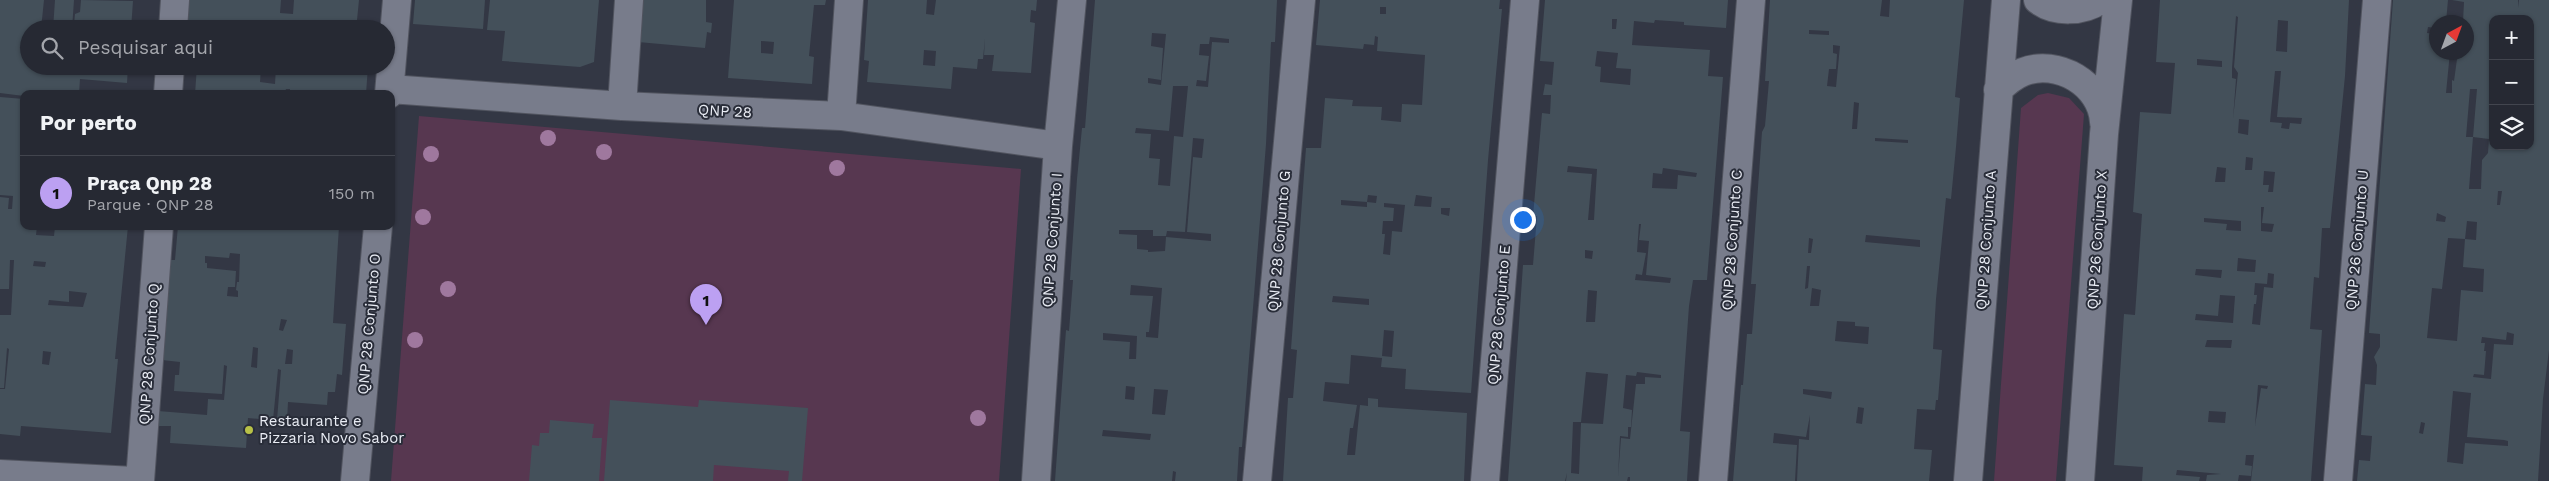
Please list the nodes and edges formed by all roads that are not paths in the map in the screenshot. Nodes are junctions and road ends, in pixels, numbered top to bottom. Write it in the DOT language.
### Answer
graph roads {
  1 [pos="175,0"];
  2 [pos="397,0"];
  3 [pos="629,0"];
  4 [pos="850,0"];
  5 [pos="1072,0"];
  6 [pos="1301,0"];
  7 [pos="1525,0"];
  8 [pos="1751,0"];
  9 [pos="2006,0"];
  10 [pos="2038,0"];
  11 [pos="2100,0"];
  12 [pos="2118,0"];
  13 [pos="2377,0"];
  14 [pos="174,20"];
  15 [pos="395,26"];
  16 [pos="169,75"];
  17 [pos="391,75"];
  18 [pos="168,90"];
  19 [pos="390,90"];
  20 [pos="1998,90"];
  21 [pos="395,91"];
  22 [pos="622,106"];
  23 [pos="840,116"];
  24 [pos="2104,134"];
  25 [pos="1058,146"];
  26 [pos="158,230"];
  27 [pos="378,230"];
  28 [pos="0,474"];
  29 [pos="134,481"];
  30 [pos="140,481"];
  31 [pos="355,481"];
  32 [pos="1036,481"];
  33 [pos="1257,481"];
  34 [pos="1485,481"];
  35 [pos="1713,481"];
  36 [pos="1968,481"];
  37 [pos="2080,481"];
  38 [pos="2338,481"];
  1 -- 14 [label="street"];
  2 -- 15 [label="street"];
  3 -- 22 [label="street"];
  4 -- 23 [label="street"];
  5 -- 25 [label="street, QNP 28 Conjunto I"];
  6 -- 33 [label="street, QNP 28 Conjunto G"];
  7 -- 34 [label="street, QNP 28 Conjunto E"];
  8 -- 35 [label="street, QNP 28 Conjunto C"];
  9 -- 20 [label="street, QNP 28 Conjunto A"];
  10 -- 11 [label="street"];
  12 -- 24 [label="street, QNP 26 Conjunto X"];
  13 -- 38 [label="street, QNP 26 Conjunto U"];
  16 -- 18 [label="street"];
  17 -- 19 [label="street"];
  20 -- 24 [label="street"];
  20 -- 36 [label="street, QNP 28 Conjunto A"];
  21 -- 22 [label="street, QNP 28"];
  22 -- 23 [label="street, QNP 28"];
  23 -- 25 [label="street, QNP 28"];
  24 -- 37 [label="street, QNP 26 Conjunto X"];
  25 -- 32 [label="street, QNP 28 Conjunto I"];
  26 -- 30 [label="street, QNP 28 Conjunto Q"];
  27 -- 31 [label="street, QNP 28 Conjunto O"];
  28 -- 29 [label="street"];
}
